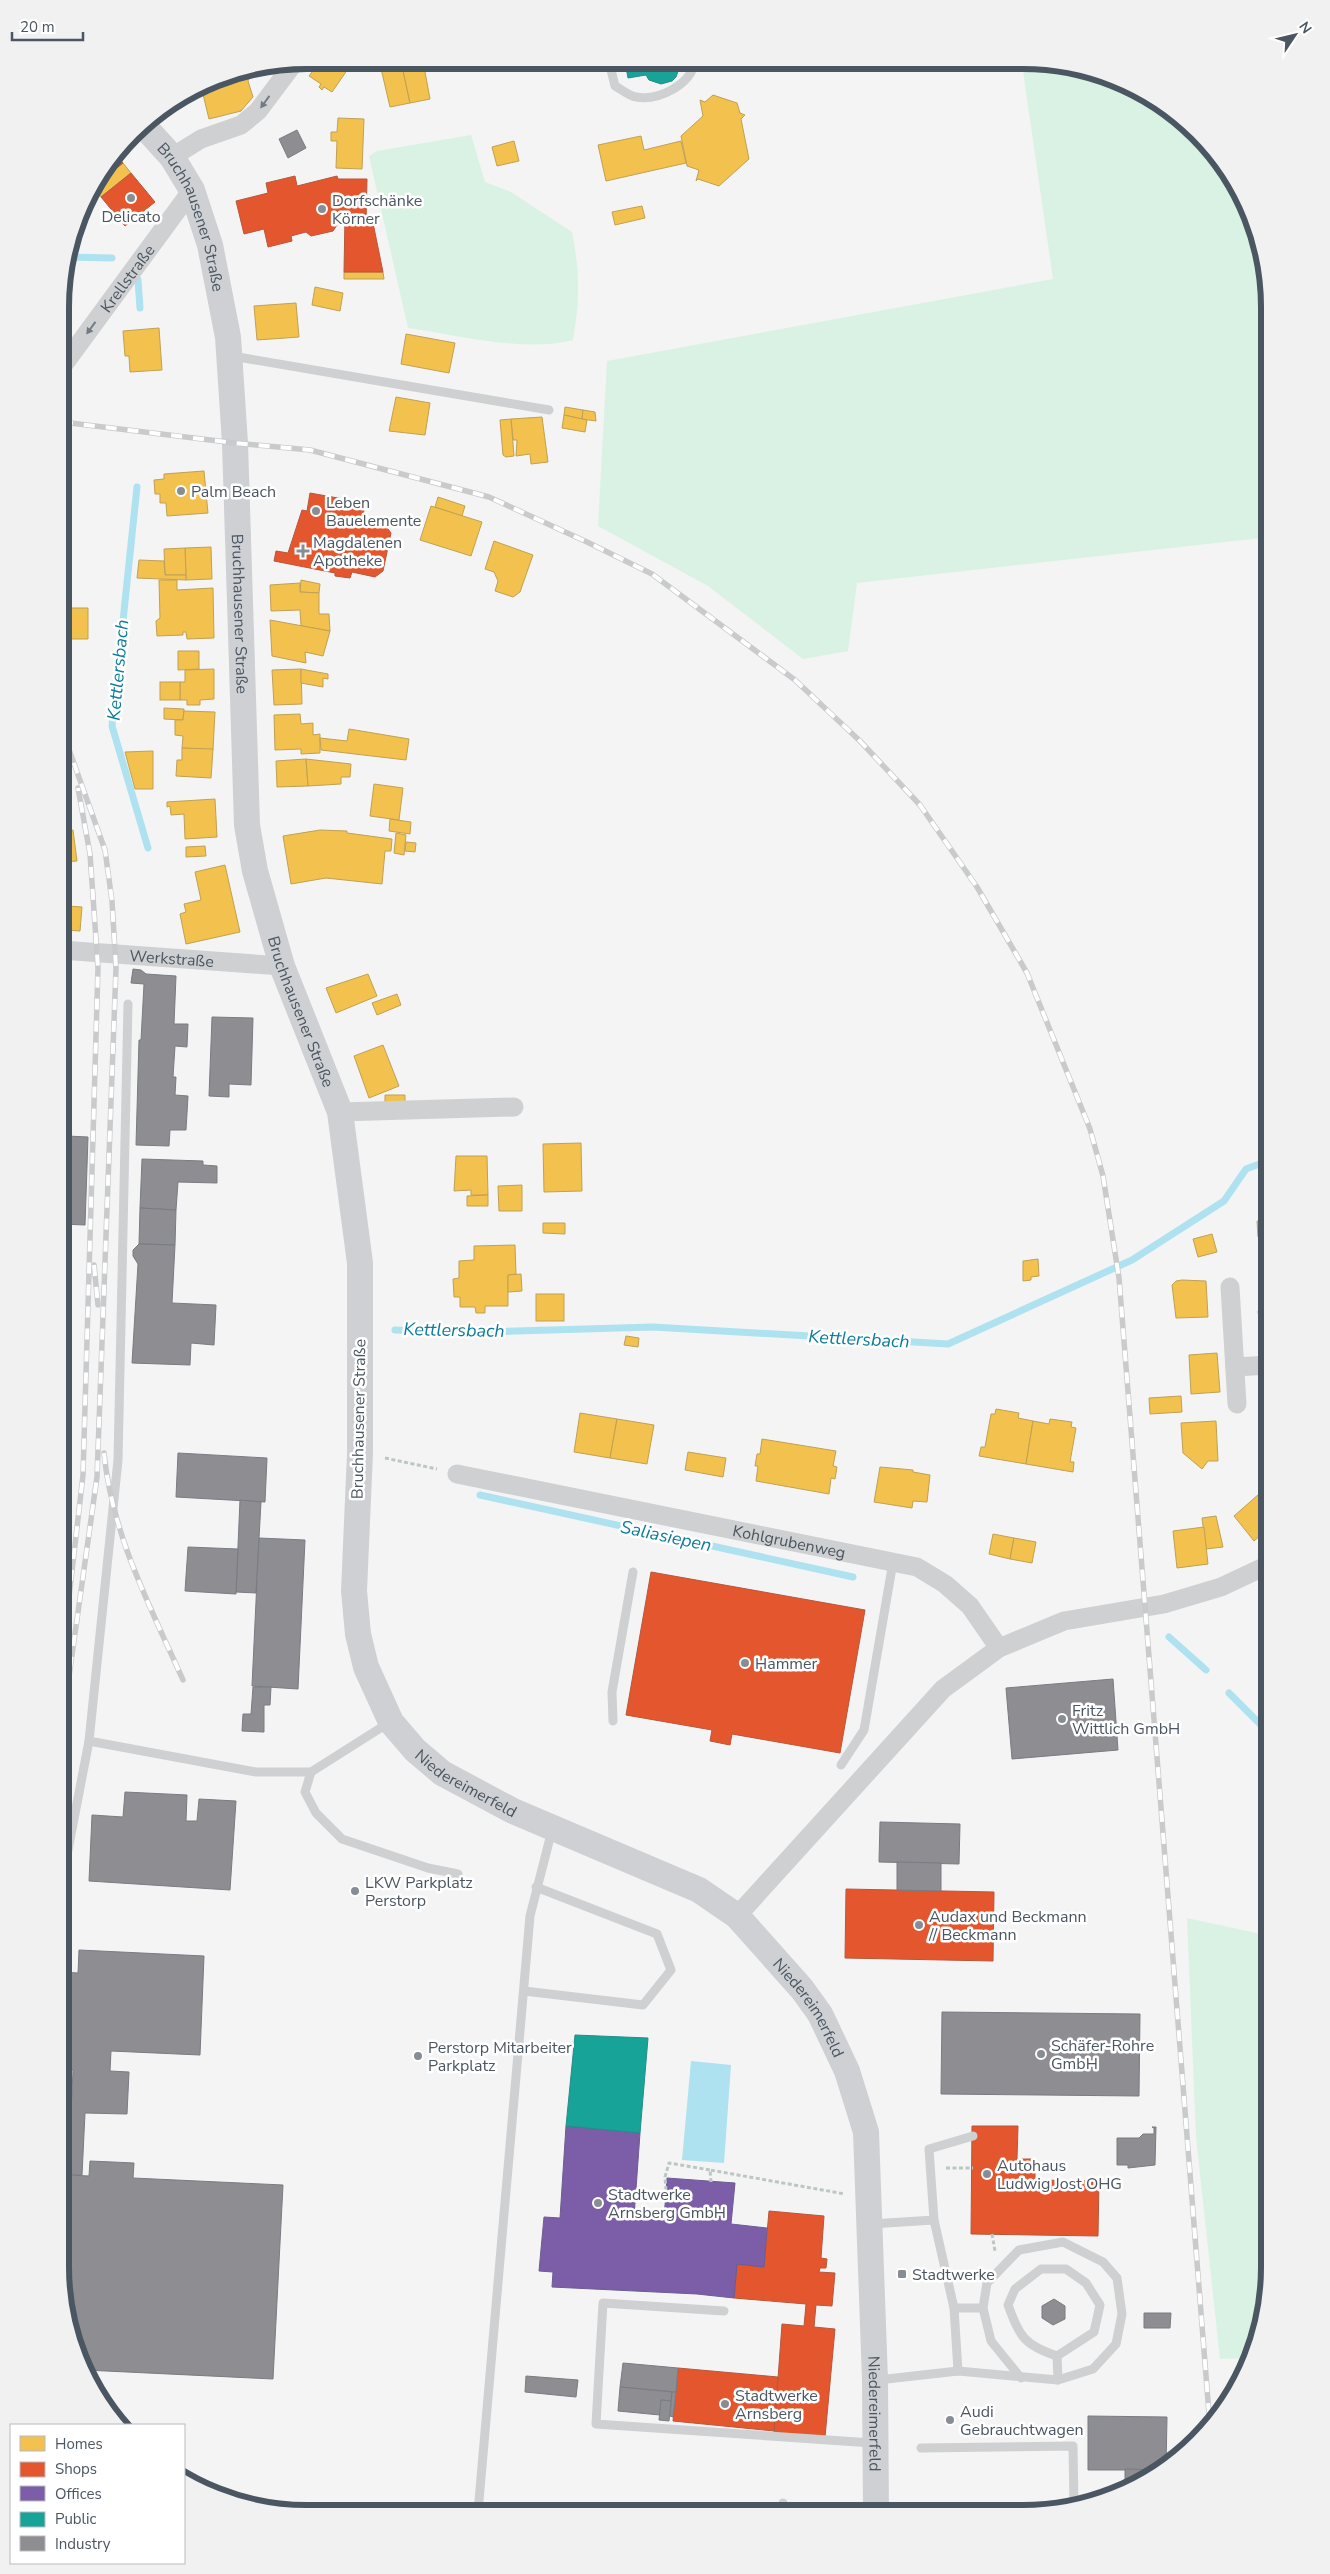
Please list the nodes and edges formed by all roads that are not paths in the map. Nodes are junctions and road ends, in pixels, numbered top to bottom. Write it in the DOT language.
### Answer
graph roads {
  1 [pos="289,69"];
  2 [pos="611,69"];
  3 [pos="694,69"];
  4 [pos="148,130"];
  5 [pos="172,157"];
  6 [pos="192,190"];
  7 [pos="229,356"];
  8 [pos="69,357"];
  9 [pos="549,410"];
  10 [pos="69,951"];
  11 [pos="282,966"];
  12 [pos="128,1004"];
  13 [pos="514,1108"];
  14 [pos="340,1112"];
  15 [pos="1230,1286"];
  16 [pos="1261,1366"];
  17 [pos="1235,1367"];
  18 [pos="1237,1404"];
  19 [pos="457,1474"];
  20 [pos="893,1562"];
  21 [pos="1261,1568"];
  22 [pos="634,1572"];
  23 [pos="999,1648"];
  24 [pos="613,1721"];
  25 [pos="391,1722"];
  26 [pos="89,1741"];
  27 [pos="841,1765"];
  28 [pos="311,1772"];
  29 [pos="553,1828"];
  30 [pos="69,1845"];
  31 [pos="458,1874"];
  32 [pos="536,1887"];
  33 [pos="736,1916"];
  34 [pos="524,1991"];
  35 [pos="972,2136"];
  36 [pos="934,2220"];
  37 [pos="871,2224"];
  38 [pos="954,2308"];
  39 [pos="983,2308"];
  40 [pos="724,2311"];
  41 [pos="1057,2356"];
  42 [pos="958,2371"];
  43 [pos="1021,2378"];
  44 [pos="875,2380"];
  45 [pos="1058,2380"];
  46 [pos="875,2443"];
  47 [pos="921,2448"];
  48 [pos="1074,2500"];
  49 [pos="479,2505"];
  50 [pos="876,2505"];
  1 -- 5 [label="street, one-way"];
  2 -- 3 [label="lane"];
  4 -- 5 [label="street, Bruchhausener Straße"];
  5 -- 6 [label="street, Bruchhausener Straße"];
  6 -- 7 [label="street, Bruchhausener Straße"];
  6 -- 8 [label="street, Krellstraße, one-way"];
  7 -- 9 [label="lane"];
  7 -- 11 [label="street, Bruchhausener Straße"];
  10 -- 11 [label="street, Werkstraße"];
  11 -- 14 [label="street, Bruchhausener Straße"];
  12 -- 26 [label="lane"];
  13 -- 14 [label="street"];
  14 -- 25 [label="street, Bruchhausener Straße"];
  15 -- 17 [label="street"];
  16 -- 17 [label="street"];
  17 -- 18 [label="street"];
  19 -- 20 [label="street, Kohlgrubenweg"];
  20 -- 23 [label="street, Kohlgrubenweg"];
  20 -- 27 [label="lane"];
  21 -- 23 [label="street"];
  22 -- 24 [label="lane"];
  23 -- 33 [label="street"];
  25 -- 28 [label="lane"];
  25 -- 29 [label="street, Niedereimerfeld"];
  26 -- 28 [label="lane"];
  26 -- 30 [label="lane"];
  28 -- 31 [label="lane"];
  29 -- 32 [label="lane"];
  29 -- 33 [label="street, Niedereimerfeld"];
  32 -- 34 [label="lane"];
  32 -- 34 [label="lane"];
  33 -- 37 [label="street, Niedereimerfeld"];
  34 -- 49 [label="lane"];
  35 -- 36 [label="lane"];
  36 -- 37 [label="lane"];
  36 -- 38 [label="lane"];
  37 -- 44 [label="street, Niedereimerfeld"];
  38 -- 39 [label="lane"];
  38 -- 42 [label="lane"];
  39 -- 43 [label="lane"];
  39 -- 45 [label="lane"];
  40 -- 46 [label="lane"];
  41 -- 41 [label="lane"];
  41 -- 45 [label="lane"];
  42 -- 43 [label="lane"];
  42 -- 44 [label="lane"];
  43 -- 45 [label="lane"];
  44 -- 46 [label="street, Niedereimerfeld"];
  46 -- 50 [label="street, Niedereimerfeld"];
  47 -- 48 [label="lane"];
}
